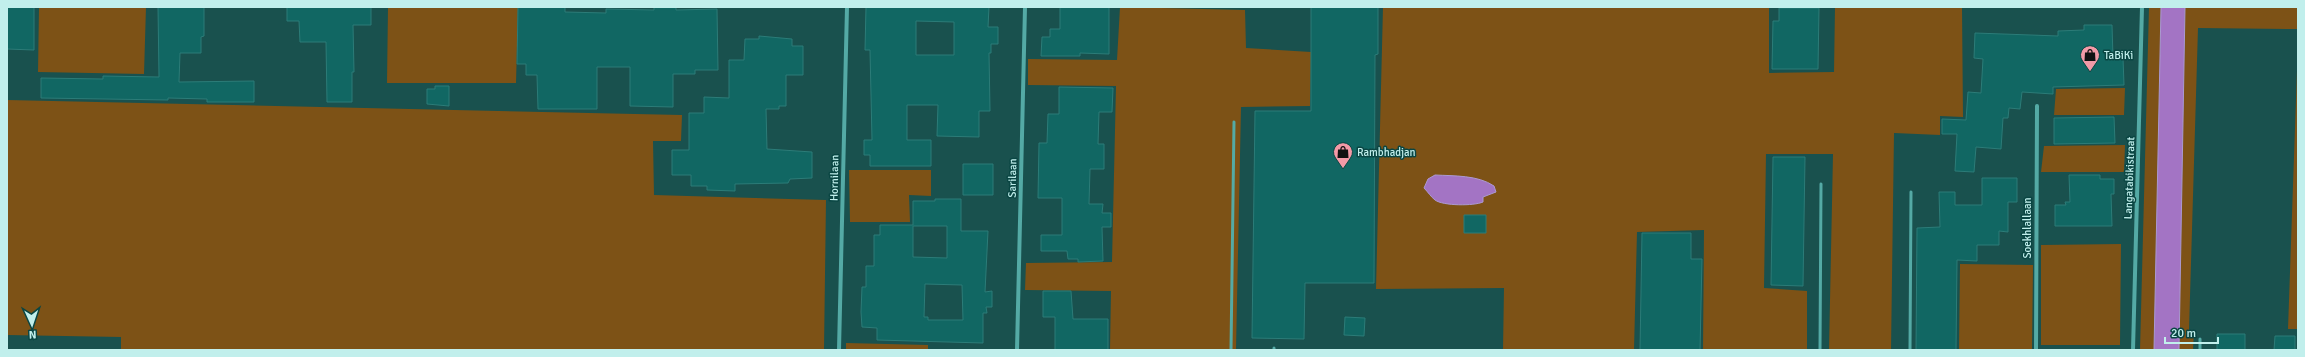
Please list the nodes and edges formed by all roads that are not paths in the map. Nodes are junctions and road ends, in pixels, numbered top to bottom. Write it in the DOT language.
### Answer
graph roads {
  1 [pos="847,7"];
  2 [pos="1025,7"];
  3 [pos="2142,7"];
  4 [pos="2037,106"];
  5 [pos="1234,122"];
  6 [pos="1821,184"];
  7 [pos="1910,192"];
  8 [pos="2200,339"];
  9 [pos="839,350"];
  10 [pos="1017,350"];
  11 [pos="1231,350"];
  12 [pos="1820,350"];
  13 [pos="1910,350"];
  14 [pos="2036,350"];
  15 [pos="2133,350"];
  16 [pos="2200,350"];
  1 -- 9 [label="street, Hornilaan"];
  2 -- 10 [label="street, Sarilaan"];
  3 -- 15 [label="street, Langatabikistraat"];
  4 -- 14 [label="street, Soekhlallaan"];
  5 -- 11 [label="lane"];
  6 -- 12 [label="lane"];
  7 -- 13 [label="lane"];
  8 -- 16 [label="lane"];
}
